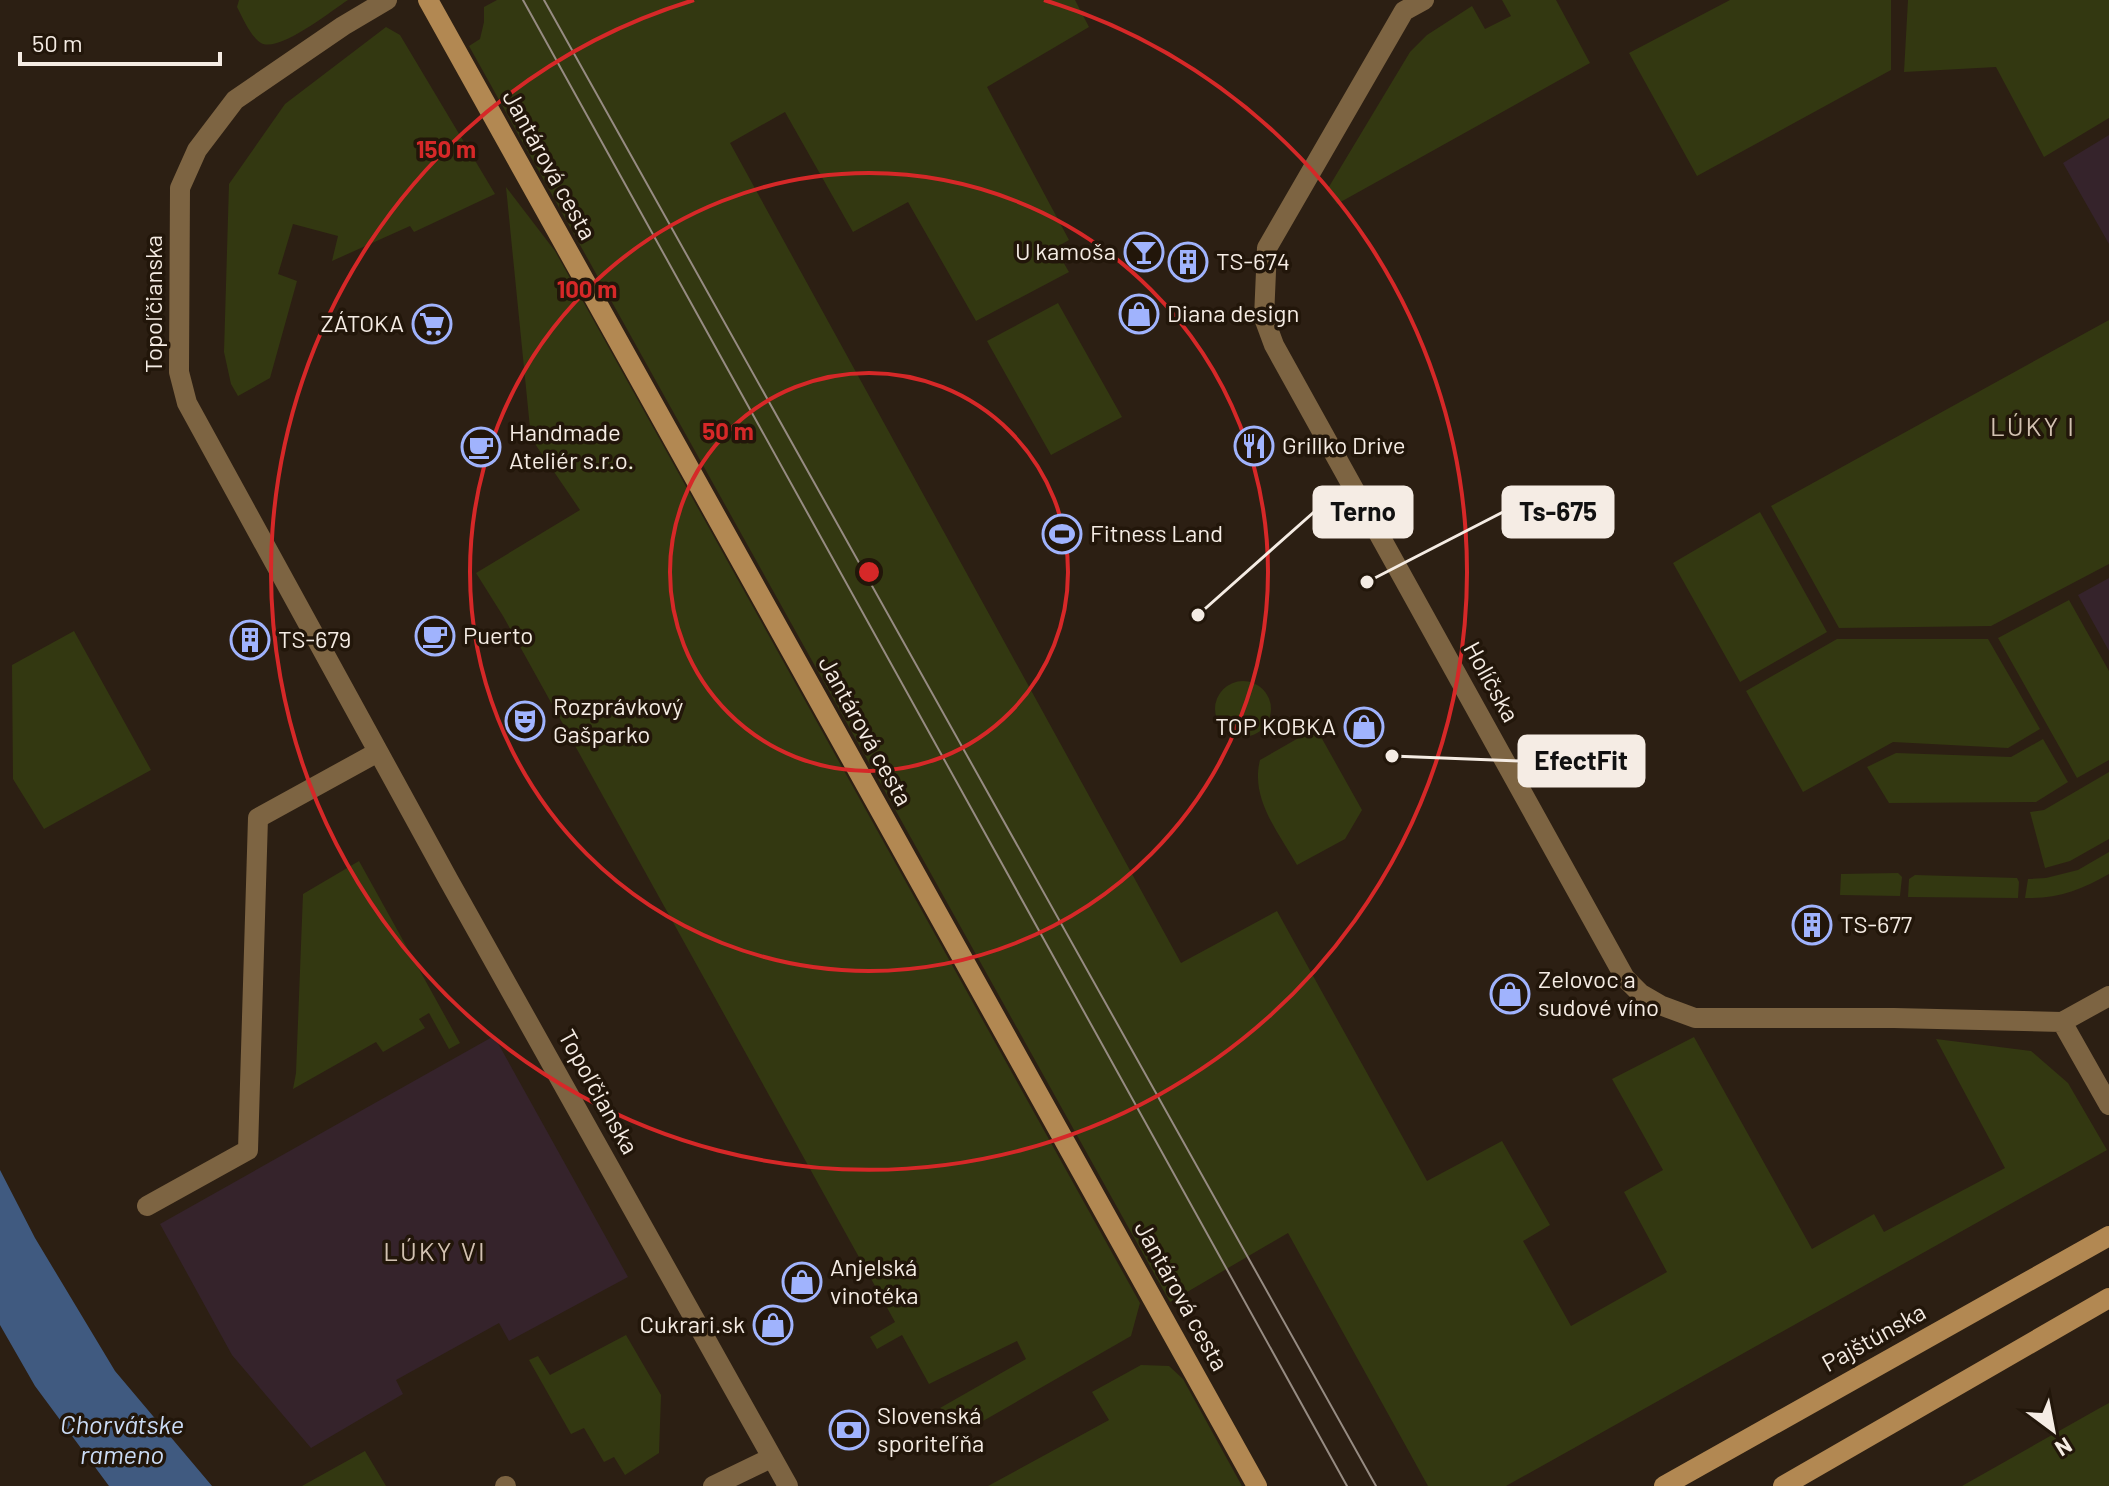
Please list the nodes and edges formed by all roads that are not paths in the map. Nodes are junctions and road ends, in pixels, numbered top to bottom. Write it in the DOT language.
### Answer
graph roads {
  1 [pos="387,0"];
  2 [pos="428,0"];
  3 [pos="1424,0"];
  4 [pos="1400,6"];
  5 [pos="378,752"];
  6 [pos="2109,996"];
  7 [pos="2062,1022"];
  8 [pos="2109,1105"];
  9 [pos="147,1206"];
  10 [pos="2109,1236"];
  11 [pos="2109,1298"];
  12 [pos="771,1458"];
  13 [pos="713,1486"];
  14 [pos="788,1486"];
  15 [pos="1257,1486"];
  16 [pos="1664,1486"];
  17 [pos="1783,1486"];
  1 -- 5 [label="street, Topoľčianska"];
  2 -- 15 [label="street, Jantárová cesta"];
  3 -- 4 [label="street, Holíčska"];
  4 -- 7 [label="street, Holíčska"];
  5 -- 9 [label="street"];
  5 -- 12 [label="street, Topoľčianska"];
  6 -- 7 [label="street"];
  7 -- 8 [label="street"];
  10 -- 16 [label="street, Pajštúnska"];
  11 -- 17 [label="street"];
  12 -- 13 [label="street"];
  12 -- 14 [label="street, Topoľčianska"];
}
